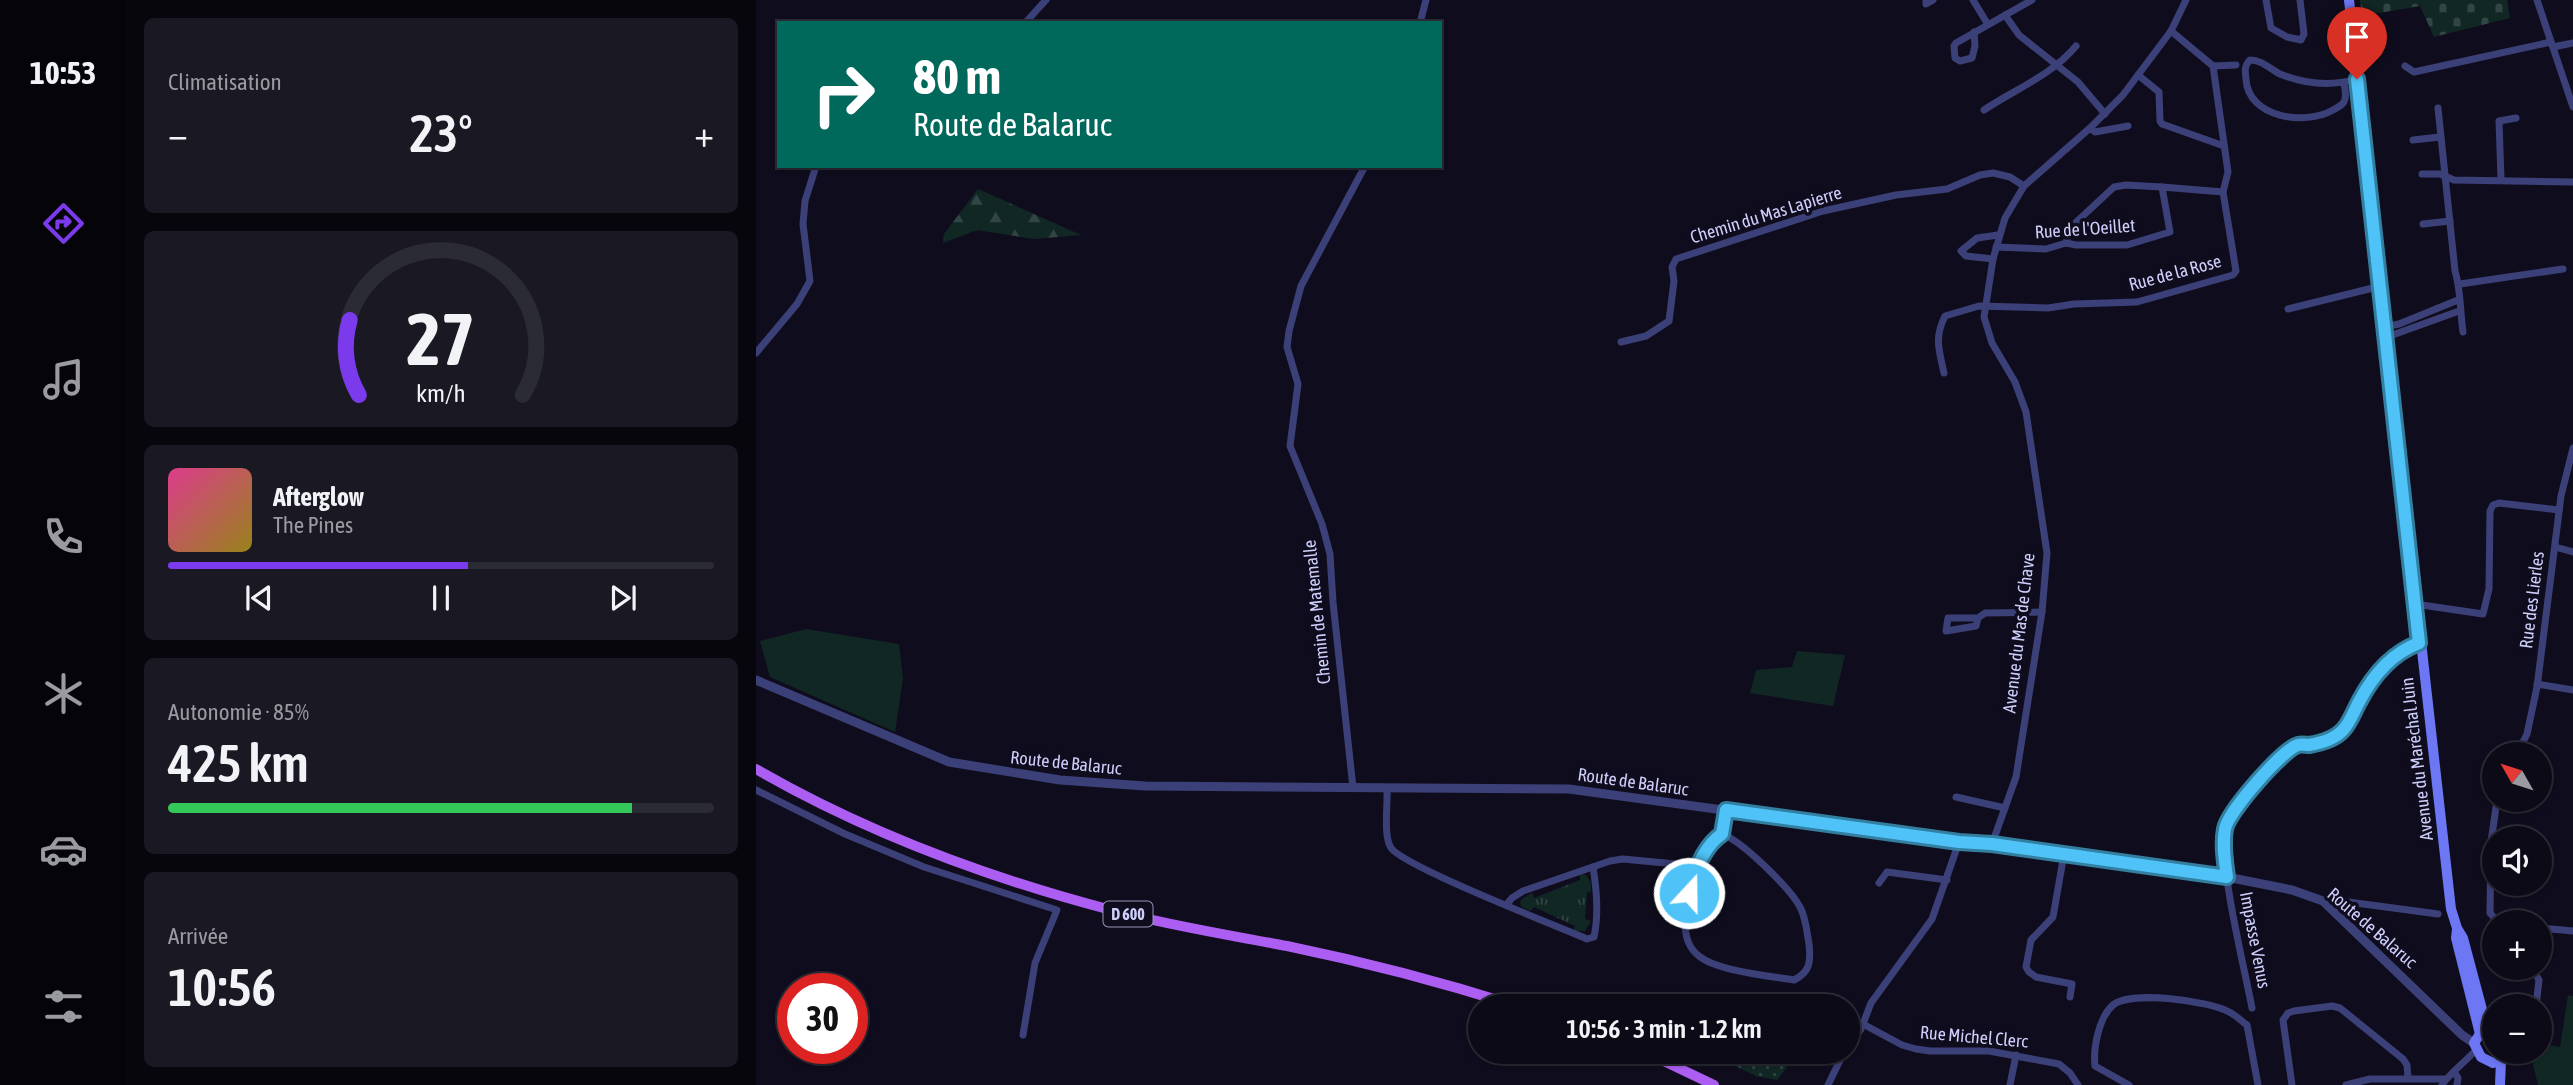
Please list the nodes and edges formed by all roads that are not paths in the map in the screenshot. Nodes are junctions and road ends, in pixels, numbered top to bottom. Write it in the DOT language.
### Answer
graph roads {
  1 [pos="1046,0"];
  2 [pos="1426,0"];
  3 [pos="1973,0"];
  4 [pos="2032,0"];
  5 [pos="2186,0"];
  6 [pos="2266,0"];
  7 [pos="2300,0"];
  8 [pos="2349,0"];
  9 [pos="2536,0"];
  10 [pos="2005,15"];
  11 [pos="1027,21"];
  12 [pos="1421,21"];
  13 [pos="1987,23"];
  14 [pos="2171,31"];
  15 [pos="1974,33"];
  16 [pos="2573,43"];
  17 [pos="2552,44"];
  18 [pos="2076,46"];
  19 [pos="2236,65"];
  20 [pos="2057,66"];
  21 [pos="2213,66"];
  22 [pos="2405,66"];
  23 [pos="2138,75"];
  24 [pos="2357,79"];
  25 [pos="2344,83"];
  26 [pos="2573,107"];
  27 [pos="2438,108"];
  28 [pos="1984,110"];
  29 [pos="2105,114"];
  30 [pos="2516,118"];
  31 [pos="2128,127"];
  32 [pos="2090,128"];
  33 [pos="2440,137"];
  34 [pos="2413,140"];
  35 [pos="2224,146"];
  36 [pos="815,168"];
  37 [pos="1364,168"];
  38 [pos="2422,174"];
  39 [pos="2446,177"];
  40 [pos="2501,180"];
  41 [pos="2573,182"];
  42 [pos="2024,186"];
  43 [pos="2162,187"];
  44 [pos="2223,192"];
  45 [pos="2450,221"];
  46 [pos="2423,224"];
  47 [pos="1998,234"];
  48 [pos="2066,243"];
  49 [pos="1996,247"];
  50 [pos="1993,259"];
  51 [pos="2563,270"];
  52 [pos="2460,284"];
  53 [pos="2381,286"];
  54 [pos="2458,300"];
  55 [pos="1984,306"];
  56 [pos="2288,309"];
  57 [pos="2459,311"];
  58 [pos="2386,332"];
  59 [pos="2463,332"];
  60 [pos="1621,342"];
  61 [pos="756,353"];
  62 [pos="1944,373"];
  63 [pos="2573,447"];
  64 [pos="2559,510"];
  65 [pos="2555,547"];
  66 [pos="2573,552"];
  67 [pos="2415,604"];
  68 [pos="2042,612"];
  69 [pos="1978,618"];
  70 [pos="2419,643"];
  71 [pos="756,680"];
  72 [pos="2537,684"];
  73 [pos="2573,690"];
  74 [pos="2523,742"];
  75 [pos="756,769"];
  76 [pos="1353,788"];
  77 [pos="1387,789"];
  78 [pos="756,790"];
  79 [pos="1956,797"];
  80 [pos="2005,808"];
  81 [pos="1726,810"];
  82 [pos="2495,812"];
  83 [pos="1722,834"];
  84 [pos="1959,842"];
  85 [pos="1992,844"];
  86 [pos="2064,854"];
  87 [pos="1593,867"];
  88 [pos="1695,871"];
  89 [pos="2227,877"];
  90 [pos="1947,880"];
  91 [pos="1879,883"];
  92 [pos="2323,901"];
  93 [pos="1507,904"];
  94 [pos="2490,910"];
  95 [pos="2438,914"];
  96 [pos="2552,929"];
  97 [pos="2573,931"];
  98 [pos="1475,994"];
  99 [pos="2070,997"];
  100 [pos="2252,1008"];
  101 [pos="1863,1024"];
  102 [pos="1860,1028"];
  103 [pos="1023,1035"];
  104 [pos="2481,1041"];
  105 [pos="2016,1055"];
  106 [pos="1670,1064"];
  107 [pos="1838,1064"];
  108 [pos="2455,1073"];
  109 [pos="2408,1078"];
  110 [pos="2443,1082"];
  111 [pos="1714,1085"];
  112 [pos="1828,1085"];
  113 [pos="2010,1085"];
  114 [pos="2078,1085"];
  115 [pos="2129,1085"];
  116 [pos="2258,1085"];
  117 [pos="2292,1085"];
  118 [pos="2346,1085"];
  119 [pos="2458,1085"];
  1 -- 11 [label="street"];
  2 -- 12 [label="street"];
  3 -- 13 [label="street"];
  4 -- 10 [label="street"];
  5 -- 14 [label="street, Avenue du Mas de Chave"];
  6 -- 7 [label="street"];
  8 -- 24 [label="main road, Avenue du Maréchal Juin"];
  9 -- 17 [label="street"];
  10 -- 13 [label="street"];
  10 -- 20 [label="street"];
  13 -- 15 [label="street"];
  14 -- 21 [label="street"];
  14 -- 23 [label="street, Avenue du Mas de Chave"];
  16 -- 17 [label="street"];
  17 -- 22 [label="street"];
  17 -- 26 [label="street"];
  18 -- 20 [label="street"];
  19 -- 21 [label="street"];
  20 -- 28 [label="street"];
  20 -- 29 [label="street"];
  21 -- 35 [label="street"];
  23 -- 29 [label="street, Avenue du Mas de Chave"];
  23 -- 35 [label="street"];
  24 -- 25 [label="street"];
  24 -- 53 [label="main road, Avenue du Maréchal Juin"];
  25 -- 25 [label="street"];
  27 -- 33 [label="street"];
  29 -- 32 [label="street, Avenue du Mas de Chave"];
  30 -- 40 [label="street"];
  31 -- 32 [label="street"];
  32 -- 42 [label="street, Avenue du Mas de Chave"];
  33 -- 34 [label="street"];
  33 -- 39 [label="street"];
  35 -- 44 [label="street"];
  36 -- 61 [label="street"];
  37 -- 76 [label="street, Chemin de Matemalle"];
  38 -- 39 [label="street"];
  39 -- 40 [label="street"];
  39 -- 45 [label="street"];
  40 -- 41 [label="street"];
  42 -- 47 [label="street, Avenue du Mas de Chave"];
  42 -- 60 [label="street, Chemin du Mas Lapierre"];
  43 -- 44 [label="street"];
  43 -- 48 [label="street"];
  43 -- 48 [label="street, Rue de l'Oeillet"];
  44 -- 55 [label="street, Rue de la Rose"];
  45 -- 46 [label="street"];
  45 -- 52 [label="street"];
  47 -- 49 [label="street, Avenue du Mas de Chave"];
  47 -- 50 [label="street"];
  48 -- 49 [label="street, Rue de l'Oeillet"];
  49 -- 50 [label="street, Avenue du Mas de Chave"];
  50 -- 55 [label="street, Avenue du Mas de Chave"];
  51 -- 52 [label="street"];
  52 -- 54 [label="street"];
  53 -- 56 [label="street"];
  53 -- 58 [label="main road, Avenue du Maréchal Juin"];
  54 -- 57 [label="street"];
  54 -- 58 [label="street"];
  55 -- 62 [label="street"];
  55 -- 68 [label="street, Avenue du Mas de Chave"];
  57 -- 58 [label="street"];
  57 -- 59 [label="street"];
  58 -- 67 [label="main road, Avenue du Maréchal Juin"];
  63 -- 64 [label="street, Rue des Lierles"];
  64 -- 65 [label="street, Rue des Lierles"];
  64 -- 67 [label="street"];
  65 -- 66 [label="street"];
  65 -- 72 [label="street, Rue des Lierles"];
  67 -- 70 [label="main road, Avenue du Maréchal Juin"];
  68 -- 69 [label="street"];
  68 -- 80 [label="street, Avenue du Mas de Chave"];
  70 -- 89 [label="street, Impasse Venus"];
  70 -- 104 [label="main road, Avenue du Maréchal Juin"];
  71 -- 76 [label="street, Route de Balaruc"];
  72 -- 73 [label="street"];
  72 -- 74 [label="street, Rue des Lierles"];
  75 -- 98 [label="main road, D 600"];
  76 -- 77 [label="street, Route de Balaruc"];
  77 -- 81 [label="street, Route de Balaruc"];
  77 -- 93 [label="street"];
  78 -- 103 [label="street"];
  79 -- 80 [label="street"];
  80 -- 85 [label="street, Avenue du Mas de Chave"];
  81 -- 83 [label="street"];
  81 -- 84 [label="street, Route de Balaruc"];
  82 -- 94 [label="street"];
  83 -- 88 [label="street"];
  83 -- 88 [label="street"];
  84 -- 85 [label="street, Route de Balaruc"];
  84 -- 90 [label="street"];
  85 -- 86 [label="street, Route de Balaruc"];
  86 -- 89 [label="street, Route de Balaruc"];
  86 -- 99 [label="street"];
  87 -- 88 [label="street"];
  87 -- 93 [label="street"];
  87 -- 93 [label="street"];
  89 -- 92 [label="street, Route de Balaruc"];
  89 -- 100 [label="street, Impasse Venus"];
  90 -- 91 [label="street"];
  90 -- 101 [label="street"];
  92 -- 95 [label="street"];
  92 -- 104 [label="street, Route de Balaruc"];
  96 -- 97 [label="street"];
  101 -- 102 [label="street"];
  101 -- 105 [label="street, Rue Michel Clerc"];
  104 -- 108 [label="street"];
  105 -- 113 [label="street"];
  105 -- 114 [label="street, Rue Michel Clerc"];
  106 -- 111 [label="main road"];
  107 -- 112 [label="street"];
  108 -- 110 [label="street"];
  108 -- 119 [label="street"];
  109 -- 110 [label="street"];
  109 -- 117 [label="street"];
  109 -- 118 [label="street"];
  115 -- 116 [label="street"];
}
